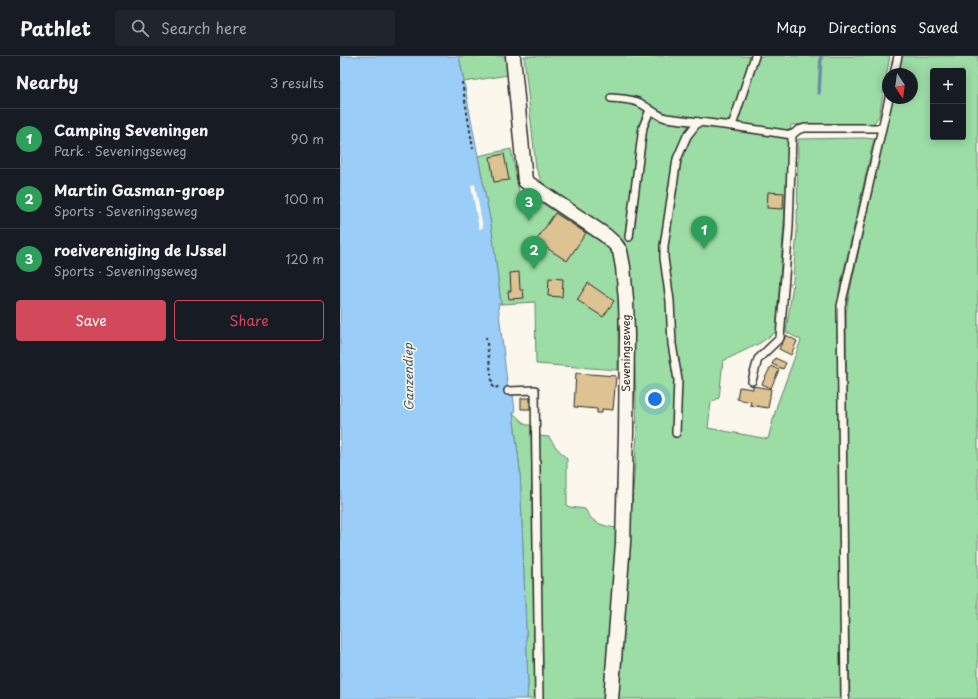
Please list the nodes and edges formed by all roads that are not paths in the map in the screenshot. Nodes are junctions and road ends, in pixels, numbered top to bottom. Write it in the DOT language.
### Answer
graph roads {
  1 [pos="513,56"];
  2 [pos="755,56"];
  3 [pos="898,56"];
  4 [pos="895,68"];
  5 [pos="612,98"];
  6 [pos="888,104"];
  7 [pos="650,110"];
  8 [pos="698,122"];
  9 [pos="732,126"];
  10 [pos="882,128"];
  11 [pos="792,135"];
  12 [pos="629,237"];
  13 [pos="752,381"];
  14 [pos="508,391"];
  15 [pos="676,433"];
  16 [pos="539,699"];
  17 [pos="611,699"];
  18 [pos="845,699"];
  1 -- 17 [label="street, Seveningseweg"];
  2 -- 9 [label="lane"];
  3 -- 4 [label="lane"];
  5 -- 7 [label="lane"];
  6 -- 10 [label="lane"];
  7 -- 8 [label="lane"];
  7 -- 12 [label="lane"];
  8 -- 9 [label="lane"];
  8 -- 15 [label="lane"];
  9 -- 11 [label="lane"];
  10 -- 11 [label="lane"];
  10 -- 18 [label="lane"];
  11 -- 13 [label="lane"];
  14 -- 16 [label="lane"];
}
